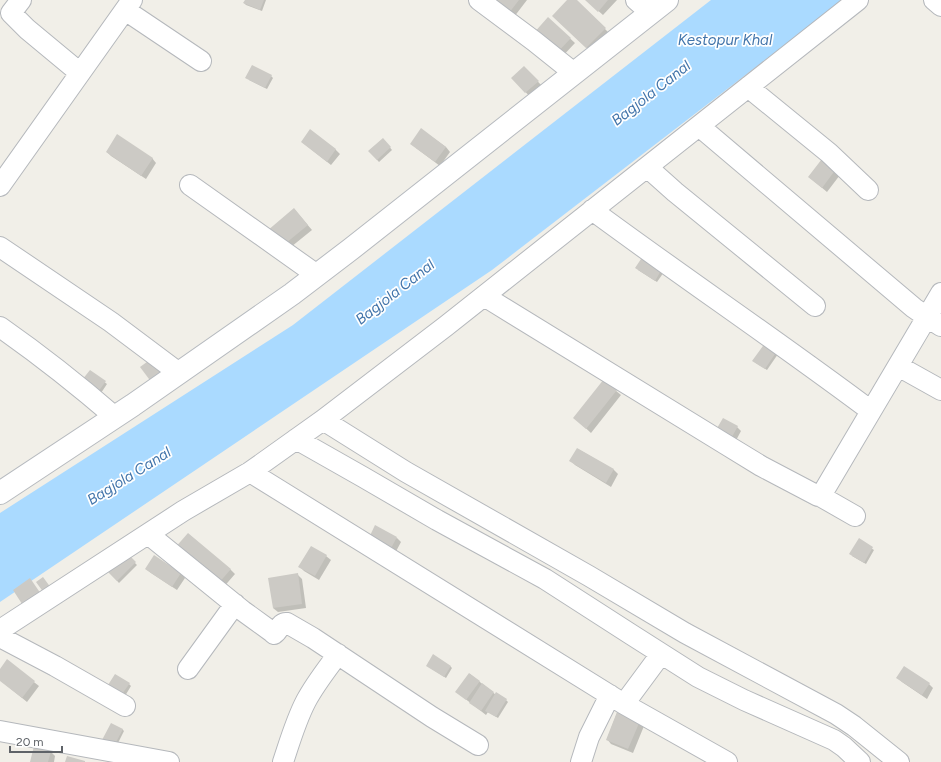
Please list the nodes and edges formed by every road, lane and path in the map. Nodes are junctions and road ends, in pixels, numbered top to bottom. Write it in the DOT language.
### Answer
graph roads {
  1 [pos="21,0"];
  2 [pos="479,0"];
  3 [pos="858,0"];
  4 [pos="934,0"];
  5 [pos="651,4"];
  6 [pos="129,5"];
  7 [pos="941,6"];
  8 [pos="201,61"];
  9 [pos="80,73"];
  10 [pos="574,73"];
  11 [pos="748,87"];
  12 [pos="699,126"];
  13 [pos="647,167"];
  14 [pos="190,185"];
  15 [pos="0,186"];
  16 [pos="868,190"];
  17 [pos="592,210"];
  18 [pos="0,247"];
  19 [pos="317,275"];
  20 [pos="941,293"];
  21 [pos="484,296"];
  22 [pos="815,306"];
  23 [pos="934,321"];
  24 [pos="0,327"];
  25 [pos="898,366"];
  26 [pos="179,373"];
  27 [pos="941,390"];
  28 [pos="871,411"];
  29 [pos="115,417"];
  30 [pos="323,420"];
  31 [pos="296,439"];
  32 [pos="250,472"];
  33 [pos="0,493"];
  34 [pos="820,496"];
  35 [pos="855,516"];
  36 [pos="148,534"];
  37 [pos="235,604"];
  38 [pos="0,630"];
  39 [pos="0,637"];
  40 [pos="338,654"];
  41 [pos="661,654"];
  42 [pos="188,669"];
  43 [pos="617,699"];
  44 [pos="125,706"];
  45 [pos="0,731"];
  46 [pos="478,745"];
  47 [pos="127,758"];
  48 [pos="169,762"];
  49 [pos="283,762"];
  50 [pos="581,762"];
  51 [pos="727,762"];
  52 [pos="860,762"];
  53 [pos="899,762"];
  1 -- 9 [label="street"];
  2 -- 10 [label="street"];
  3 -- 11 [label="street"];
  4 -- 7 [label="street"];
  5 -- 10 [label="street"];
  6 -- 8 [label="street"];
  6 -- 9 [label="street"];
  9 -- 15 [label="street"];
  10 -- 19 [label="street"];
  11 -- 12 [label="street"];
  11 -- 16 [label="street"];
  12 -- 13 [label="street"];
  12 -- 23 [label="street"];
  13 -- 17 [label="street"];
  13 -- 22 [label="street"];
  14 -- 19 [label="street"];
  17 -- 21 [label="street"];
  17 -- 28 [label="street"];
  18 -- 26 [label="street"];
  19 -- 26 [label="street"];
  20 -- 23 [label="street"];
  21 -- 30 [label="street"];
  21 -- 34 [label="street"];
  23 -- 25 [label="street"];
  24 -- 29 [label="street"];
  25 -- 27 [label="street"];
  25 -- 28 [label="street"];
  26 -- 29 [label="street"];
  28 -- 34 [label="street"];
  29 -- 33 [label="street"];
  30 -- 31 [label="street"];
  30 -- 53 [label="street"];
  31 -- 32 [label="street"];
  31 -- 41 [label="street"];
  32 -- 36 [label="street"];
  32 -- 43 [label="street"];
  34 -- 35 [label="street"];
  36 -- 37 [label="street"];
  36 -- 38 [label="street"];
  37 -- 40 [label="street"];
  37 -- 42 [label="street"];
  39 -- 44 [label="street"];
  40 -- 46 [label="street"];
  40 -- 49 [label="street"];
  41 -- 43 [label="street"];
  41 -- 52 [label="street"];
  43 -- 50 [label="street"];
  43 -- 51 [label="street"];
  45 -- 47 [label="street"];
  47 -- 48 [label="street"];
}
